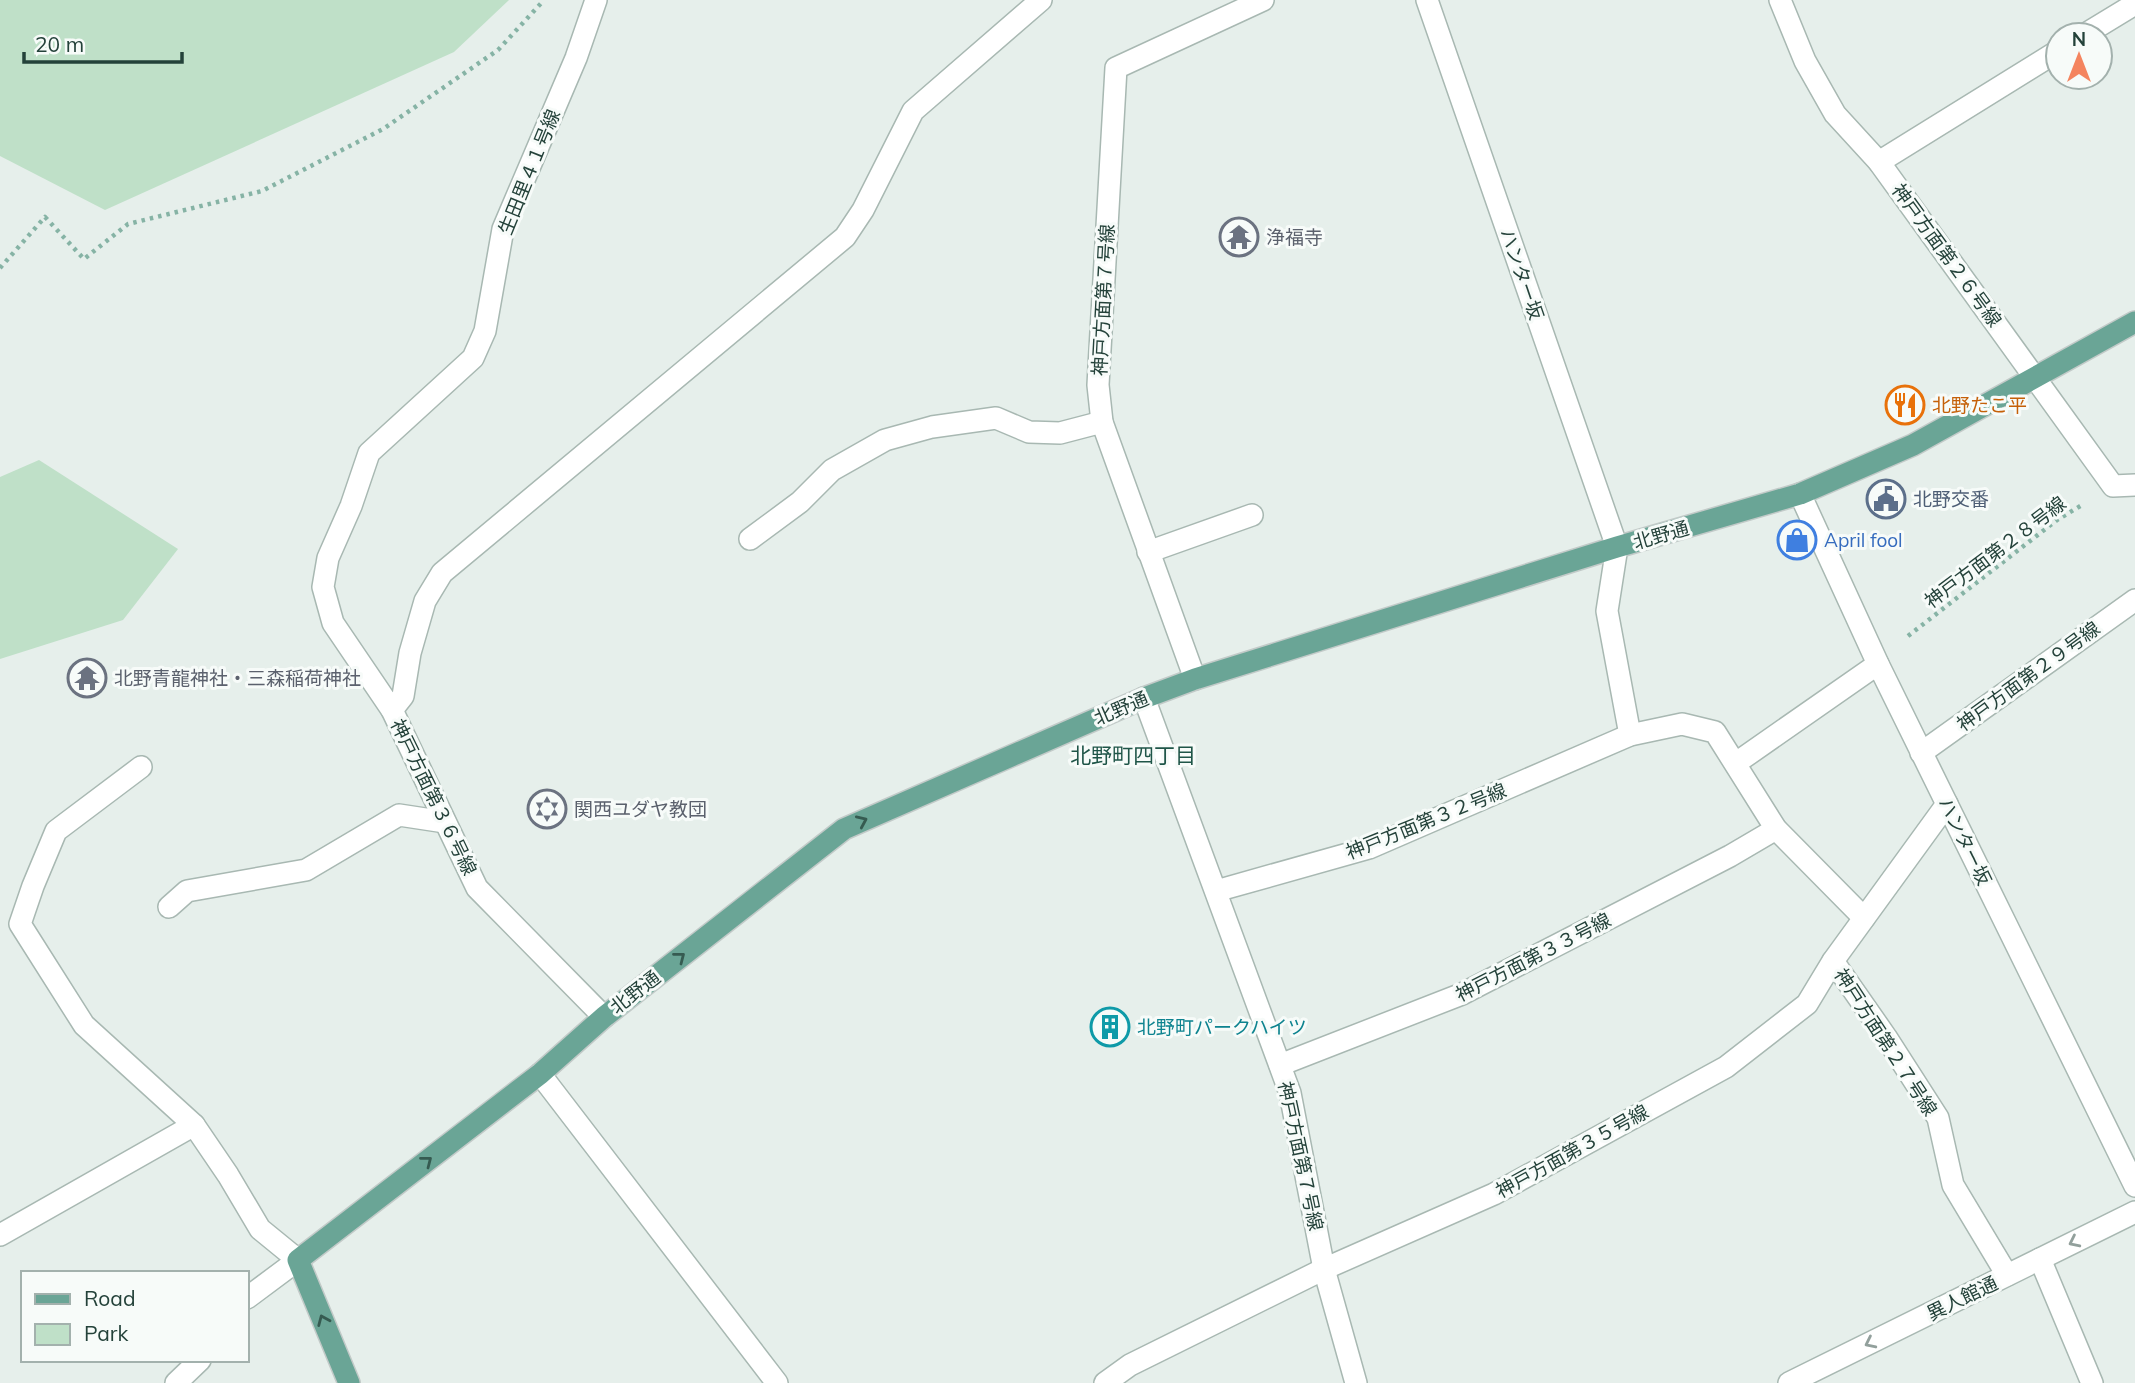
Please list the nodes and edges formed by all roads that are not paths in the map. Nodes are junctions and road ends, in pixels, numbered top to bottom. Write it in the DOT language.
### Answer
graph roads {
  1 [pos="596,0"];
  2 [pos="1041,0"];
  3 [pos="1263,0"];
  4 [pos="1427,0"];
  5 [pos="1780,0"];
  6 [pos="2135,4"];
  7 [pos="2107,21"];
  8 [pos="2044,60"];
  9 [pos="1879,162"];
  10 [pos="2135,322"];
  11 [pos="2034,378"];
  12 [pos="1102,422"];
  13 [pos="2135,485"];
  14 [pos="1800,494"];
  15 [pos="1252,515"];
  16 [pos="750,539"];
  17 [pos="1617,547"];
  18 [pos="1148,552"];
  19 [pos="323,587"];
  20 [pos="2135,600"];
  21 [pos="1877,662"];
  22 [pos="1195,679"];
  23 [pos="1144,698"];
  24 [pos="392,710"];
  25 [pos="1630,735"];
  26 [pos="1921,753"];
  27 [pos="1736,763"];
  28 [pos="141,767"];
  29 [pos="1947,804"];
  30 [pos="446,822"];
  31 [pos="1776,829"];
  32 [pos="1216,891"];
  33 [pos="169,907"];
  34 [pos="1864,918"];
  35 [pos="1833,961"];
  36 [pos="604,1017"];
  37 [pos="1280,1065"];
  38 [pos="540,1074"];
  39 [pos="194,1125"];
  40 [pos="2135,1186"];
  41 [pos="2135,1212"];
  42 [pos="0,1235"];
  43 [pos="2040,1259"];
  44 [pos="298,1260"];
  45 [pos="1324,1269"];
  46 [pos="2007,1275"];
  47 [pos="248,1297"];
  48 [pos="198,1362"];
  49 [pos="176,1383"];
  50 [pos="349,1383"];
  51 [pos="777,1383"];
  52 [pos="1105,1383"];
  53 [pos="1356,1383"];
  54 [pos="1789,1383"];
  55 [pos="2092,1383"];
  1 -- 19 [label="street, 生田里４１号線"];
  2 -- 24 [label="street"];
  3 -- 12 [label="street, 神戸方面第７号線"];
  4 -- 17 [label="street, ハンター坂"];
  5 -- 9 [label="street, 神戸方面第２６号線"];
  6 -- 7 [label="street"];
  8 -- 9 [label="street"];
  9 -- 11 [label="street, 神戸方面第２６号線"];
  10 -- 11 [label="main road, 北野通"];
  11 -- 13 [label="street, 神戸方面第２６号線"];
  11 -- 14 [label="main road, 北野通"];
  12 -- 16 [label="street"];
  12 -- 18 [label="street, 神戸方面第７号線"];
  14 -- 17 [label="main road, 北野通"];
  14 -- 21 [label="street, ハンター坂"];
  15 -- 18 [label="street"];
  17 -- 22 [label="main road, 北野通"];
  17 -- 25 [label="street"];
  18 -- 22 [label="street, 神戸方面第７号線"];
  19 -- 24 [label="street, 神戸方面第３６号線"];
  20 -- 26 [label="street, 神戸方面第２９号線"];
  21 -- 26 [label="street, ハンター坂"];
  21 -- 27 [label="street"];
  22 -- 23 [label="main road, 北野通"];
  23 -- 32 [label="street, 神戸方面第７号線"];
  36 -- 23 [label="main road, 北野通, one-way"];
  24 -- 30 [label="street, 神戸方面第３６号線"];
  25 -- 27 [label="street"];
  25 -- 32 [label="street, 神戸方面第３２号線"];
  26 -- 29 [label="street, ハンター坂"];
  27 -- 31 [label="street"];
  28 -- 39 [label="street"];
  29 -- 34 [label="street, 神戸方面第３５号線"];
  29 -- 40 [label="street, ハンター坂"];
  30 -- 33 [label="street"];
  30 -- 36 [label="street, 神戸方面第３６号線"];
  31 -- 34 [label="street"];
  31 -- 37 [label="street, 神戸方面第３３号線"];
  32 -- 37 [label="street, 神戸方面第７号線"];
  34 -- 35 [label="street, 神戸方面第３５号線"];
  35 -- 45 [label="street, 神戸方面第３５号線"];
  35 -- 46 [label="street, 神戸方面第２７号線"];
  36 -- 38 [label="main road, 北野通"];
  37 -- 45 [label="street, 神戸方面第７号線"];
  44 -- 38 [label="main road, 北野通, one-way"];
  38 -- 51 [label="street"];
  39 -- 42 [label="street"];
  39 -- 44 [label="street"];
  41 -- 43 [label="street, 異人館通, one-way"];
  43 -- 46 [label="street, 異人館通"];
  43 -- 55 [label="street"];
  44 -- 47 [label="street"];
  50 -- 44 [label="main road, one-way"];
  45 -- 52 [label="street, 神戸方面第３５号線"];
  45 -- 53 [label="street, 神戸方面第７号線"];
  46 -- 54 [label="street, 異人館通, one-way"];
  48 -- 49 [label="street"];
}
